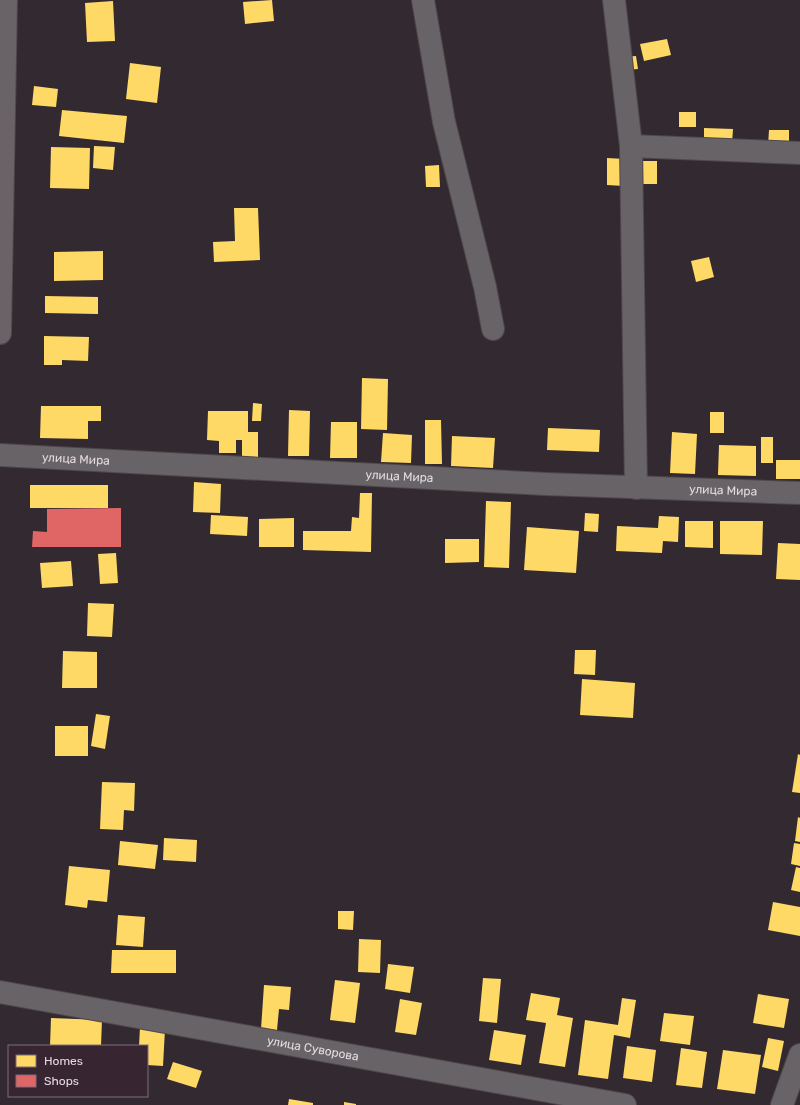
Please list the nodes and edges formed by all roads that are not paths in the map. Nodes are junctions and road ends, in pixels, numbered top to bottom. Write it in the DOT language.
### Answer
graph roads {
  1 [pos="6,0"];
  2 [pos="423,0"];
  3 [pos="614,0"];
  4 [pos="631,146"];
  5 [pos="800,153"];
  6 [pos="493,329"];
  7 [pos="0,333"];
  8 [pos="0,456"];
  9 [pos="636,488"];
  10 [pos="800,493"];
  11 [pos="0,992"];
  12 [pos="800,1055"];
  13 [pos="625,1105"];
  14 [pos="782,1105"];
  1 -- 7 [label="main road"];
  2 -- 6 [label="street"];
  3 -- 4 [label="street"];
  4 -- 5 [label="street"];
  4 -- 9 [label="street"];
  8 -- 9 [label="street, улица Мира"];
  9 -- 10 [label="street, улица Мира"];
  11 -- 13 [label="street, улица Суворова"];
  12 -- 14 [label="street"];
}
